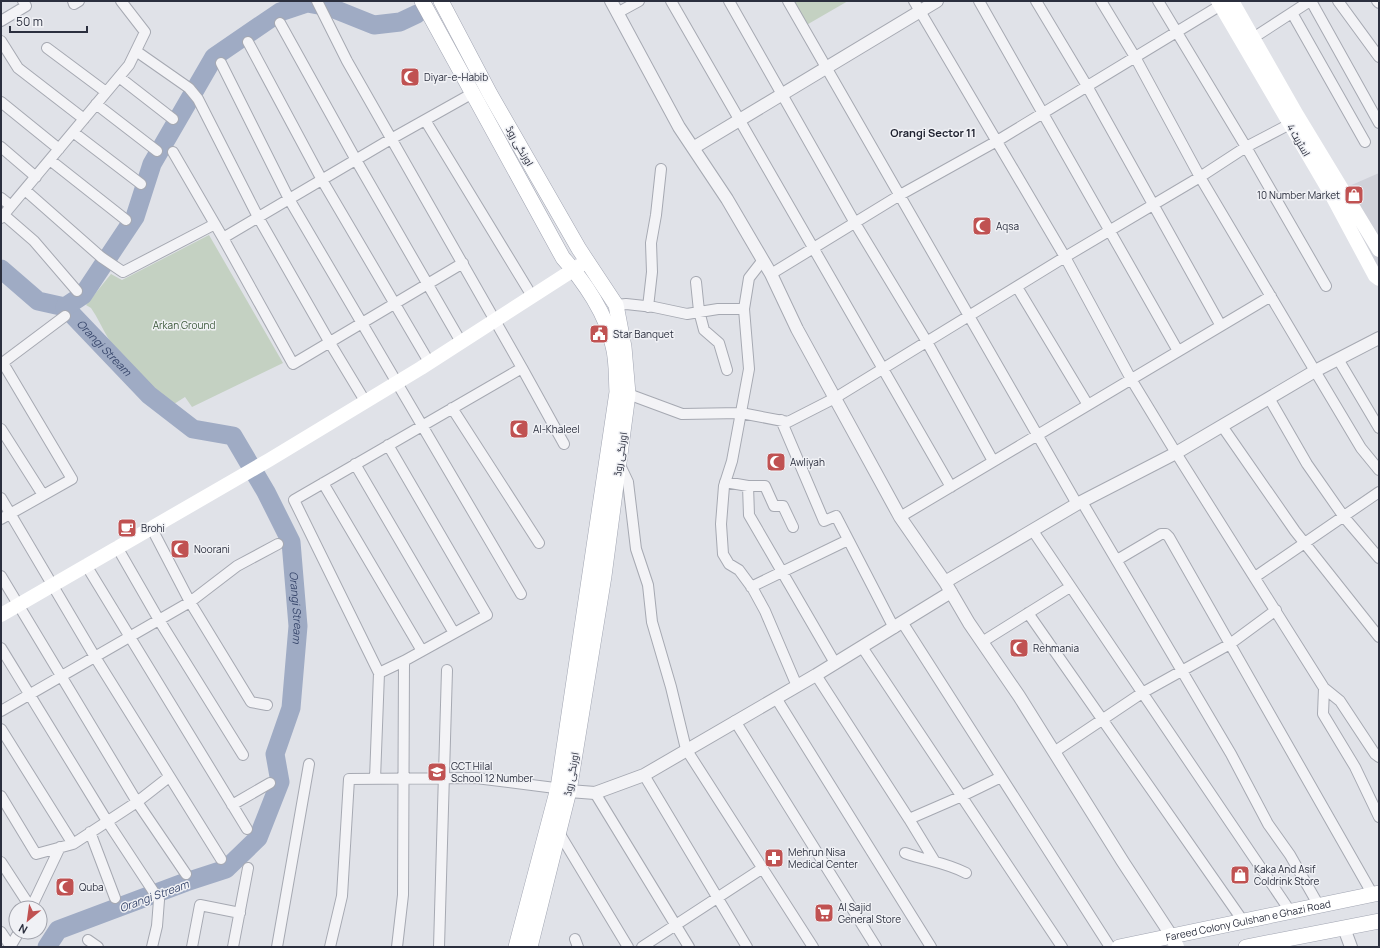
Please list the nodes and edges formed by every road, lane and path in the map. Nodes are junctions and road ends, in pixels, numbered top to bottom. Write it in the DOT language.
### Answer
graph roads {
  1 [pos="23,1"];
  2 [pos="73,1"];
  3 [pos="79,1"];
  4 [pos="121,1"];
  5 [pos="317,1"];
  6 [pos="422,1"];
  7 [pos="441,1"];
  8 [pos="611,1"];
  9 [pos="639,1"];
  10 [pos="671,1"];
  11 [pos="729,1"];
  12 [pos="788,1"];
  13 [pos="937,1"];
  14 [pos="979,1"];
  15 [pos="1036,1"];
  16 [pos="1101,1"];
  17 [pos="1158,1"];
  18 [pos="1310,1"];
  19 [pos="1338,1"];
  20 [pos="1224,2"];
  21 [pos="918,6"];
  22 [pos="617,13"];
  23 [pos="1292,13"];
  24 [pos="1,21"];
  25 [pos="280,23"];
  26 [pos="1176,32"];
  27 [pos="1253,38"];
  28 [pos="1,42"];
  29 [pos="248,42"];
  30 [pos="47,48"];
  31 [pos="136,52"];
  32 [pos="1134,57"];
  33 [pos="1379,57"];
  34 [pos="221,63"];
  35 [pos="827,68"];
  36 [pos="119,77"];
  37 [pos="1087,86"];
  38 [pos="106,92"];
  39 [pos="473,93"];
  40 [pos="783,94"];
  41 [pos="1,102"];
  42 [pos="96,104"];
  43 [pos="1044,112"];
  44 [pos="84,119"];
  45 [pos="173,119"];
  46 [pos="426,120"];
  47 [pos="740,120"];
  48 [pos="1379,123"];
  49 [pos="1290,124"];
  50 [pos="73,132"];
  51 [pos="391,139"];
  52 [pos="997,141"];
  53 [pos="1366,142"];
  54 [pos="1246,146"];
  55 [pos="1,147"];
  56 [pos="693,148"];
  57 [pos="59,149"];
  58 [pos="156,151"];
  59 [pos="173,152"];
  60 [pos="50,160"];
  61 [pos="356,160"];
  62 [pos="661,169"];
  63 [pos="36,177"];
  64 [pos="1200,177"];
  65 [pos="322,180"];
  66 [pos="141,184"];
  67 [pos="25,190"];
  68 [pos="900,195"];
  69 [pos="1,198"];
  70 [pos="290,199"];
  71 [pos="1153,205"];
  72 [pos="11,206"];
  73 [pos="3,216"];
  74 [pos="258,218"];
  75 [pos="126,220"];
  76 [pos="855,223"];
  77 [pos="215,224"];
  78 [pos="1110,230"];
  79 [pos="223,238"];
  80 [pos="813,249"];
  81 [pos="1379,250"];
  82 [pos="1065,257"];
  83 [pos="763,260"];
  84 [pos="587,261"];
  85 [pos="463,263"];
  86 [pos="568,263"];
  87 [pos="771,274"];
  88 [pos="1379,279"];
  89 [pos="696,282"];
  90 [pos="428,284"];
  91 [pos="1326,286"];
  92 [pos="1017,287"];
  93 [pos="77,291"];
  94 [pos="532,296"];
  95 [pos="1270,296"];
  96 [pos="395,304"];
  97 [pos="616,305"];
  98 [pos="648,306"];
  99 [pos="744,309"];
  100 [pos="699,311"];
  101 [pos="65,316"];
  102 [pos="970,316"];
  103 [pos="494,321"];
  104 [pos="362,324"];
  105 [pos="1221,326"];
  106 [pos="1379,338"];
  107 [pos="330,342"];
  108 [pos="461,342"];
  109 [pos="927,342"];
  110 [pos="1178,351"];
  111 [pos="1338,359"];
  112 [pos="429,362"];
  113 [pos="2,363"];
  114 [pos="522,368"];
  115 [pos="883,369"];
  116 [pos="727,370"];
  117 [pos="1315,371"];
  118 [pos="1131,379"];
  119 [pos="397,382"];
  120 [pos="628,394"];
  121 [pos="835,398"];
  122 [pos="1269,398"];
  123 [pos="365,401"];
  124 [pos="1088,405"];
  125 [pos="452,408"];
  126 [pos="741,413"];
  127 [pos="781,420"];
  128 [pos="421,426"];
  129 [pos="1222,426"];
  130 [pos="1379,428"];
  131 [pos="1,429"];
  132 [pos="1037,436"];
  133 [pos="564,444"];
  134 [pos="388,445"];
  135 [pos="1176,453"];
  136 [pos="993,461"];
  137 [pos="619,463"];
  138 [pos="355,464"];
  139 [pos="1379,470"];
  140 [pos="725,482"];
  141 [pos="323,483"];
  142 [pos="748,486"];
  143 [pos="951,487"];
  144 [pos="1379,492"];
  145 [pos="42,495"];
  146 [pos="1,498"];
  147 [pos="1080,503"];
  148 [pos="10,513"];
  149 [pos="900,517"];
  150 [pos="1344,517"];
  151 [pos="1,519"];
  152 [pos="151,527"];
  153 [pos="793,527"];
  154 [pos="1033,531"];
  155 [pos="848,540"];
  156 [pos="278,544"];
  157 [pos="539,544"];
  158 [pos="1306,544"];
  159 [pos="117,547"];
  160 [pos="1379,558"];
  161 [pos="1118,560"];
  162 [pos="86,565"];
  163 [pos="782,572"];
  164 [pos="1,576"];
  165 [pos="1255,577"];
  166 [pos="52,585"];
  167 [pos="751,587"];
  168 [pos="948,587"];
  169 [pos="1070,587"];
  170 [pos="521,594"];
  171 [pos="190,602"];
  172 [pos="18,605"];
  173 [pos="1276,610"];
  174 [pos="1028,613"];
  175 [pos="1,615"];
  176 [pos="159,620"];
  177 [pos="898,625"];
  178 [pos="454,633"];
  179 [pos="1379,636"];
  180 [pos="129,638"];
  181 [pos="982,642"];
  182 [pos="1230,644"];
  183 [pos="862,647"];
  184 [pos="1,648"];
  185 [pos="422,651"];
  186 [pos="95,657"];
  187 [pos="404,661"];
  188 [pos="835,663"];
  189 [pos="447,670"];
  190 [pos="1181,670"];
  191 [pos="379,673"];
  192 [pos="816,675"];
  193 [pos="62,676"];
  194 [pos="797,686"];
  195 [pos="1324,688"];
  196 [pos="1142,693"];
  197 [pos="29,694"];
  198 [pos="776,698"];
  199 [pos="267,705"];
  200 [pos="1,710"];
  201 [pos="1102,720"];
  202 [pos="735,721"];
  203 [pos="1,729"];
  204 [pos="686,750"];
  205 [pos="1054,752"];
  206 [pos="243,755"];
  207 [pos="1379,757"];
  208 [pos="309,764"];
  209 [pos="644,775"];
  210 [pos="169,776"];
  211 [pos="1001,777"];
  212 [pos="444,778"];
  213 [pos="375,779"];
  214 [pos="402,779"];
  215 [pos="270,783"];
  216 [pos="563,789"];
  217 [pos="595,793"];
  218 [pos="1,796"];
  219 [pos="962,796"];
  220 [pos="138,802"];
  221 [pos="232,805"];
  222 [pos="1379,817"];
  223 [pos="909,819"];
  224 [pos="107,821"];
  225 [pos="246,829"];
  226 [pos="558,831"];
  227 [pos="90,832"];
  228 [pos="73,844"];
  229 [pos="60,848"];
  230 [pos="905,853"];
  231 [pos="220,859"];
  232 [pos="934,860"];
  233 [pos="1,862"];
  234 [pos="248,868"];
  235 [pos="763,868"];
  236 [pos="186,874"];
  237 [pos="966,874"];
  238 [pos="1376,894"];
  239 [pos="115,898"];
  240 [pos="716,898"];
  241 [pos="26,900"];
  242 [pos="35,900"];
  243 [pos="1319,906"];
  244 [pos="1290,911"];
  245 [pos="240,913"];
  246 [pos="1243,921"];
  247 [pos="1379,921"];
  248 [pos="675,924"];
  249 [pos="1344,928"];
  250 [pos="1,932"];
  251 [pos="88,940"];
  252 [pos="1169,942"];
  253 [pos="1303,942"];
  254 [pos="1267,945"];
  255 [pos="10,947"];
  256 [pos="98,947"];
  257 [pos="152,947"];
  258 [pos="192,947"];
  259 [pos="233,947"];
  260 [pos="277,947"];
  261 [pos="330,947"];
  262 [pos="397,947"];
  263 [pos="439,947"];
  264 [pos="516,947"];
  265 [pos="530,947"];
  266 [pos="628,947"];
  267 [pos="642,947"];
  268 [pos="689,947"];
  269 [pos="747,947"];
  270 [pos="813,947"];
  271 [pos="876,947"];
  272 [pos="931,947"];
  273 [pos="1062,947"];
  274 [pos="1110,947"];
  275 [pos="1118,947"];
  276 [pos="1246,947"];
  277 [pos="1351,947"];
  1 -- 24 [label="street"];
  2 -- 3 [label="street"];
  4 -- 31 [label="street"];
  5 -- 51 [label="street"];
  6 -- 39 [label="main road, اورنگی روڈ"];
  7 -- 84 [label="main road, اورنگی روڈ"];
  8 -- 22 [label="street"];
  9 -- 22 [label="street"];
  10 -- 47 [label="street"];
  11 -- 40 [label="street"];
  12 -- 35 [label="street"];
  13 -- 21 [label="street"];
  14 -- 43 [label="street"];
  15 -- 37 [label="street"];
  16 -- 32 [label="street"];
  17 -- 26 [label="street"];
  18 -- 23 [label="street"];
  18 -- 48 [label="street"];
  19 -- 33 [label="street"];
  20 -- 26 [label="street"];
  20 -- 27 [label="main road, اسٹریٹ 4"];
  20 -- 49 [label="main road, اسٹریٹ 4"];
  21 -- 35 [label="street"];
  21 -- 52 [label="street"];
  22 -- 56 [label="street"];
  23 -- 27 [label="street"];
  23 -- 53 [label="street"];
  25 -- 61 [label="street"];
  26 -- 32 [label="street"];
  26 -- 54 [label="street"];
  27 -- 81 [label="main road, اسٹریٹ 4"];
  28 -- 44 [label="street"];
  29 -- 65 [label="street"];
  30 -- 38 [label="street"];
  31 -- 36 [label="street"];
  31 -- 74 [label="street"];
  32 -- 37 [label="street"];
  32 -- 64 [label="street"];
  34 -- 70 [label="street"];
  35 -- 40 [label="street"];
  35 -- 68 [label="street"];
  36 -- 38 [label="street"];
  36 -- 45 [label="street"];
  37 -- 43 [label="street"];
  37 -- 71 [label="street"];
  38 -- 42 [label="street"];
  39 -- 46 [label="street"];
  39 -- 86 [label="main road, اورنگی روڈ"];
  40 -- 47 [label="street"];
  40 -- 76 [label="street"];
  41 -- 57 [label="street"];
  42 -- 44 [label="street"];
  42 -- 58 [label="street"];
  43 -- 52 [label="street"];
  43 -- 78 [label="street"];
  44 -- 50 [label="street"];
  46 -- 51 [label="street"];
  46 -- 94 [label="street"];
  47 -- 56 [label="street"];
  47 -- 80 [label="street"];
  49 -- 54 [label="street"];
  49 -- 88 [label="main road, اسٹریٹ 4"];
  50 -- 57 [label="street"];
  50 -- 66 [label="street"];
  51 -- 61 [label="street"];
  51 -- 85 [label="street"];
  52 -- 68 [label="street"];
  52 -- 82 [label="street"];
  54 -- 64 [label="street"];
  54 -- 91 [label="street"];
  55 -- 63 [label="street"];
  56 -- 83 [label="street"];
  57 -- 60 [label="street"];
  59 -- 77 [label="street"];
  60 -- 63 [label="street"];
  60 -- 75 [label="street"];
  61 -- 65 [label="street"];
  61 -- 90 [label="street"];
  62 -- 98 [label="street"];
  63 -- 67 [label="street"];
  64 -- 71 [label="street"];
  64 -- 95 [label="street"];
  65 -- 70 [label="street"];
  65 -- 96 [label="street"];
  67 -- 72 [label="street"];
  67 -- 77 [label="street"];
  68 -- 76 [label="street"];
  68 -- 102 [label="street"];
  69 -- 72 [label="street"];
  70 -- 74 [label="street"];
  70 -- 104 [label="street"];
  71 -- 78 [label="street"];
  71 -- 105 [label="street"];
  72 -- 73 [label="street"];
  73 -- 93 [label="street"];
  74 -- 79 [label="street"];
  74 -- 107 [label="street"];
  76 -- 80 [label="street"];
  76 -- 109 [label="street"];
  77 -- 79 [label="street"];
  78 -- 82 [label="street"];
  78 -- 110 [label="street"];
  79 -- 107 [label="street"];
  80 -- 87 [label="street"];
  80 -- 115 [label="street"];
  82 -- 92 [label="street"];
  82 -- 118 [label="street"];
  83 -- 87 [label="street"];
  83 -- 99 [label="street"];
  84 -- 86 [label="main road"];
  84 -- 97 [label="main road, اورنگی روڈ"];
  85 -- 90 [label="street"];
  85 -- 103 [label="street"];
  86 -- 94 [label="main road"];
  86 -- 216 [label="main road, اورنگی روڈ"];
  87 -- 121 [label="street"];
  89 -- 100 [label="street"];
  90 -- 96 [label="street"];
  90 -- 108 [label="street"];
  92 -- 102 [label="street"];
  92 -- 124 [label="street"];
  94 -- 103 [label="main road"];
  95 -- 105 [label="street"];
  95 -- 117 [label="street"];
  96 -- 104 [label="street"];
  96 -- 112 [label="street"];
  97 -- 98 [label="street"];
  97 -- 120 [label="main road, اورنگی روڈ"];
  98 -- 100 [label="street"];
  99 -- 100 [label="street"];
  99 -- 126 [label="street"];
  100 -- 116 [label="street"];
  101 -- 113 [label="street"];
  102 -- 109 [label="street"];
  102 -- 132 [label="street"];
  103 -- 108 [label="main road"];
  103 -- 114 [label="street"];
  104 -- 107 [label="street"];
  104 -- 119 [label="street"];
  105 -- 110 [label="street"];
  106 -- 111 [label="street"];
  107 -- 123 [label="street"];
  108 -- 112 [label="main road"];
  109 -- 115 [label="street"];
  109 -- 136 [label="street"];
  110 -- 118 [label="street"];
  111 -- 117 [label="street"];
  111 -- 130 [label="street"];
  112 -- 119 [label="main road"];
  113 -- 145 [label="street"];
  114 -- 125 [label="street"];
  114 -- 133 [label="street"];
  115 -- 121 [label="street"];
  115 -- 143 [label="street"];
  117 -- 122 [label="street"];
  117 -- 139 [label="street"];
  118 -- 124 [label="street"];
  118 -- 135 [label="street"];
  119 -- 123 [label="main road"];
  119 -- 128 [label="street"];
  120 -- 126 [label="street"];
  120 -- 137 [label="main road, اورنگی روڈ"];
  121 -- 127 [label="street"];
  121 -- 149 [label="street"];
  122 -- 129 [label="street"];
  122 -- 150 [label="street"];
  123 -- 152 [label="main road"];
  124 -- 132 [label="street"];
  125 -- 128 [label="street"];
  125 -- 157 [label="street"];
  126 -- 127 [label="street"];
  126 -- 140 [label="street"];
  127 -- 155 [label="street"];
  128 -- 134 [label="street"];
  128 -- 170 [label="street"];
  129 -- 135 [label="street"];
  129 -- 158 [label="street"];
  131 -- 145 [label="street"];
  132 -- 136 [label="street"];
  132 -- 147 [label="street"];
  134 -- 138 [label="street"];
  134 -- 178 [label="street"];
  135 -- 147 [label="street"];
  135 -- 165 [label="street"];
  136 -- 143 [label="street"];
  137 -- 204 [label="street"];
  137 -- 216 [label="main road, اورنگی روڈ"];
  138 -- 141 [label="street"];
  138 -- 178 [label="street"];
  140 -- 142 [label="street"];
  140 -- 167 [label="street"];
  141 -- 185 [label="street"];
  141 -- 191 [label="street"];
  142 -- 153 [label="street"];
  142 -- 163 [label="street"];
  143 -- 149 [label="street"];
  144 -- 150 [label="street"];
  145 -- 148 [label="street"];
  146 -- 148 [label="street"];
  147 -- 154 [label="street"];
  147 -- 161 [label="street"];
  148 -- 151 [label="street"];
  148 -- 166 [label="street"];
  149 -- 168 [label="street"];
  150 -- 158 [label="street"];
  150 -- 160 [label="street"];
  152 -- 159 [label="main road"];
  152 -- 171 [label="street"];
  154 -- 168 [label="street"];
  154 -- 169 [label="street"];
  155 -- 163 [label="street"];
  155 -- 177 [label="street"];
  156 -- 171 [label="street"];
  158 -- 165 [label="street"];
  158 -- 179 [label="street"];
  159 -- 162 [label="main road"];
  159 -- 176 [label="street"];
  161 -- 182 [label="street"];
  161 -- 190 [label="street"];
  162 -- 166 [label="main road"];
  162 -- 180 [label="street"];
  163 -- 167 [label="street"];
  163 -- 188 [label="street"];
  164 -- 172 [label="street"];
  165 -- 173 [label="street"];
  166 -- 172 [label="main road"];
  166 -- 186 [label="street"];
  167 -- 194 [label="street"];
  168 -- 177 [label="street"];
  168 -- 181 [label="street"];
  169 -- 174 [label="street"];
  169 -- 196 [label="street"];
  171 -- 176 [label="street"];
  171 -- 199 [label="street"];
  172 -- 175 [label="main road"];
  172 -- 193 [label="street"];
  173 -- 182 [label="street"];
  173 -- 195 [label="street"];
  174 -- 181 [label="street"];
  174 -- 201 [label="street"];
  176 -- 180 [label="street"];
  176 -- 206 [label="street"];
  177 -- 183 [label="street"];
  177 -- 211 [label="street"];
  178 -- 185 [label="street"];
  180 -- 186 [label="street"];
  180 -- 221 [label="street"];
  181 -- 205 [label="street"];
  182 -- 190 [label="street"];
  182 -- 238 [label="street"];
  183 -- 188 [label="street"];
  183 -- 219 [label="street"];
  184 -- 197 [label="street"];
  185 -- 187 [label="street"];
  186 -- 193 [label="street"];
  186 -- 210 [label="street"];
  187 -- 191 [label="street"];
  187 -- 214 [label="street"];
  188 -- 192 [label="street"];
  189 -- 212 [label="street"];
  190 -- 196 [label="street"];
  190 -- 243 [label="street"];
  191 -- 213 [label="street"];
  192 -- 194 [label="street"];
  192 -- 223 [label="street"];
  193 -- 197 [label="street"];
  193 -- 220 [label="street"];
  194 -- 198 [label="street"];
  195 -- 207 [label="street"];
  195 -- 222 [label="street"];
  196 -- 201 [label="street"];
  196 -- 244 [label="street"];
  197 -- 200 [label="street"];
  197 -- 224 [label="street"];
  198 -- 202 [label="street"];
  198 -- 272 [label="street"];
  201 -- 205 [label="street"];
  201 -- 246 [label="street"];
  202 -- 204 [label="street"];
  202 -- 271 [label="street"];
  203 -- 228 [label="street"];
  204 -- 209 [label="street"];
  204 -- 235 [label="street"];
  205 -- 252 [label="street"];
  208 -- 260 [label="street"];
  209 -- 217 [label="street"];
  209 -- 240 [label="street"];
  210 -- 220 [label="street"];
  210 -- 231 [label="street"];
  211 -- 219 [label="street"];
  211 -- 274 [label="street"];
  212 -- 214 [label="street"];
  212 -- 216 [label="street"];
  212 -- 263 [label="street"];
  213 -- 214 [label="street"];
  213 -- 261 [label="street"];
  214 -- 262 [label="street"];
  215 -- 221 [label="street"];
  216 -- 217 [label="street"];
  216 -- 226 [label="main road, اورنگی روڈ"];
  216 -- 264 [label="main road"];
  217 -- 248 [label="street"];
  218 -- 229 [label="street"];
  219 -- 223 [label="street"];
  219 -- 273 [label="street"];
  220 -- 224 [label="street"];
  220 -- 236 [label="street"];
  221 -- 225 [label="street"];
  223 -- 232 [label="street"];
  224 -- 227 [label="street"];
  224 -- 257 [label="street"];
  226 -- 265 [label="main road, اورنگی روڈ"];
  226 -- 266 [label="street"];
  227 -- 228 [label="street"];
  227 -- 239 [label="street"];
  228 -- 229 [label="street"];
  229 -- 242 [label="street"];
  230 -- 232 [label="street"];
  232 -- 237 [label="street"];
  233 -- 241 [label="street"];
  234 -- 245 [label="street"];
  235 -- 240 [label="street"];
  235 -- 270 [label="street"];
  238 -- 243 [label="main road, Fareed Colony Gulshan e Ghazi Road"];
  240 -- 248 [label="street"];
  240 -- 269 [label="street"];
  243 -- 244 [label="main road, Fareed Colony Gulshan e Ghazi Road"];
  244 -- 246 [label="main road, Fareed Colony Gulshan e Ghazi Road"];
  245 -- 258 [label="street"];
  245 -- 259 [label="street"];
  246 -- 252 [label="main road, Fareed Colony Gulshan e Ghazi Road"];
  247 -- 249 [label="main road"];
  248 -- 267 [label="street"];
  248 -- 268 [label="street"];
  249 -- 253 [label="main road"];
  249 -- 277 [label="street"];
  250 -- 255 [label="street"];
  251 -- 256 [label="street"];
  252 -- 275 [label="main road, Fareed Colony Gulshan e Ghazi Road"];
  253 -- 254 [label="main road"];
  254 -- 276 [label="main road"];
}
